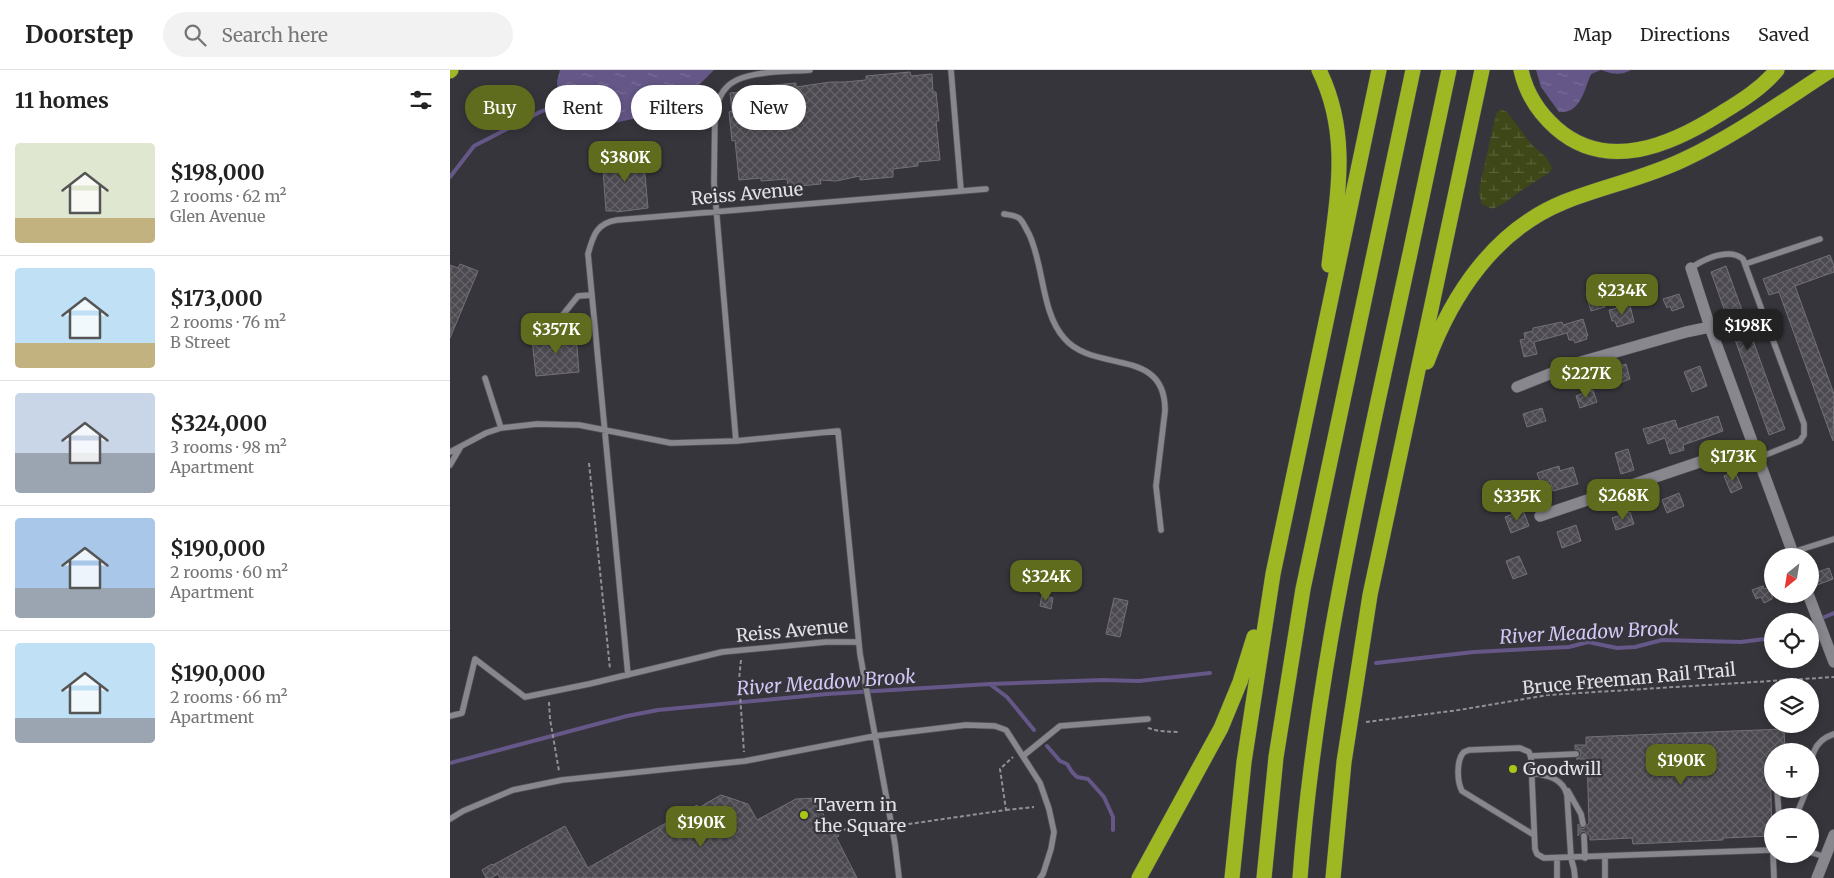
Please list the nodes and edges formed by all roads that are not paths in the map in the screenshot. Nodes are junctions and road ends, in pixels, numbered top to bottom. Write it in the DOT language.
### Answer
graph roads {
  1 [pos="810,70"];
  2 [pos="951,70"];
  3 [pos="1319,70"];
  4 [pos="1379,70"];
  5 [pos="1413,70"];
  6 [pos="1449,70"];
  7 [pos="1482,70"];
  8 [pos="1521,70"];
  9 [pos="1777,70"];
  10 [pos="1831,70"];
  11 [pos="986,189"];
  12 [pos="961,191"];
  13 [pos="717,212"];
  14 [pos="1004,214"];
  15 [pos="1820,239"];
  16 [pos="1745,264"];
  17 [pos="1691,268"];
  18 [pos="592,295"];
  19 [pos="553,326"];
  20 [pos="1710,327"];
  21 [pos="1316,366"];
  22 [pos="485,378"];
  23 [pos="1517,387"];
  24 [pos="1405,427"];
  25 [pos="501,428"];
  26 [pos="604,430"];
  27 [pos="736,441"];
  28 [pos="1753,444"];
  29 [pos="462,446"];
  30 [pos="450,452"];
  31 [pos="1758,458"];
  32 [pos="450,465"];
  33 [pos="1540,516"];
  34 [pos="1161,530"];
  35 [pos="1834,538"];
  36 [pos="1792,548"];
  37 [pos="1809,548"];
  38 [pos="1273,574"];
  39 [pos="1811,603"];
  40 [pos="858,642"];
  41 [pos="1834,662"];
  42 [pos="628,675"];
  43 [pos="450,716"];
  44 [pos="1148,719"];
  45 [pos="1834,734"];
  46 [pos="875,736"];
  47 [pos="1819,744"];
  48 [pos="1022,754"];
  49 [pos="1576,754"];
  50 [pos="1531,756"];
  51 [pos="1532,773"];
  52 [pos="1566,787"];
  53 [pos="450,820"];
  54 [pos="1583,824"];
  55 [pos="1534,835"];
  56 [pos="1834,835"];
  57 [pos="1584,836"];
  58 [pos="1764,850"];
  59 [pos="1819,855"];
  60 [pos="1604,857"];
  61 [pos="1825,857"];
  62 [pos="1571,858"];
  63 [pos="1585,858"];
  64 [pos="1557,859"];
  65 [pos="1774,863"];
  66 [pos="899,878"];
  67 [pos="1040,878"];
  68 [pos="1139,878"];
  69 [pos="1232,878"];
  70 [pos="1264,878"];
  71 [pos="1300,878"];
  72 [pos="1332,878"];
  73 [pos="1557,878"];
  74 [pos="1575,878"];
  75 [pos="1605,878"];
  76 [pos="1774,878"];
  77 [pos="1817,878"];
  1 -- 13 [label="lane"];
  2 -- 12 [label="lane"];
  3 -- 21 [label="highway"];
  4 -- 21 [label="highway"];
  5 -- 70 [label="highway"];
  6 -- 71 [label="highway"];
  7 -- 24 [label="highway"];
  8 -- 9 [label="highway"];
  10 -- 24 [label="highway"];
  11 -- 12 [label="lane, Reiss Avenue"];
  12 -- 13 [label="lane, Reiss Avenue"];
  13 -- 18 [label="lane, Reiss Avenue"];
  13 -- 27 [label="lane, Reiss Avenue"];
  14 -- 34 [label="lane"];
  15 -- 16 [label="lane"];
  16 -- 17 [label="lane"];
  16 -- 31 [label="lane"];
  17 -- 20 [label="street"];
  18 -- 19 [label="lane"];
  18 -- 26 [label="lane, Reiss Avenue"];
  20 -- 23 [label="street"];
  20 -- 28 [label="street"];
  21 -- 38 [label="highway"];
  22 -- 25 [label="lane"];
  24 -- 72 [label="highway"];
  25 -- 26 [label="lane, Reiss Avenue"];
  25 -- 29 [label="lane, Reiss Avenue"];
  26 -- 27 [label="lane, Reiss Avenue"];
  26 -- 42 [label="lane, Reiss Avenue"];
  27 -- 40 [label="lane, Reiss Avenue"];
  28 -- 31 [label="street"];
  28 -- 33 [label="street"];
  29 -- 30 [label="lane, Reiss Avenue"];
  29 -- 32 [label="lane, Reiss Avenue"];
  31 -- 36 [label="street"];
  35 -- 37 [label="lane"];
  38 -- 68 [label="highway"];
  38 -- 69 [label="highway"];
  39 -- 41 [label="street"];
  40 -- 42 [label="lane, Reiss Avenue"];
  40 -- 46 [label="lane"];
  42 -- 43 [label="lane, Reiss Avenue"];
  44 -- 48 [label="lane"];
  45 -- 47 [label="lane"];
  46 -- 48 [label="lane"];
  46 -- 53 [label="lane"];
  46 -- 66 [label="lane"];
  48 -- 67 [label="lane"];
  49 -- 50 [label="lane"];
  50 -- 51 [label="lane"];
  50 -- 55 [label="lane"];
  51 -- 52 [label="lane"];
  51 -- 55 [label="lane"];
  52 -- 54 [label="lane"];
  52 -- 62 [label="lane"];
  55 -- 64 [label="lane"];
  56 -- 61 [label="street"];
  57 -- 63 [label="lane"];
  58 -- 60 [label="lane"];
  59 -- 61 [label="lane"];
  60 -- 63 [label="lane"];
  60 -- 75 [label="lane"];
  61 -- 77 [label="street"];
  62 -- 63 [label="lane"];
  62 -- 64 [label="lane"];
  62 -- 74 [label="lane"];
  64 -- 73 [label="lane"];
  65 -- 76 [label="lane"];
}
